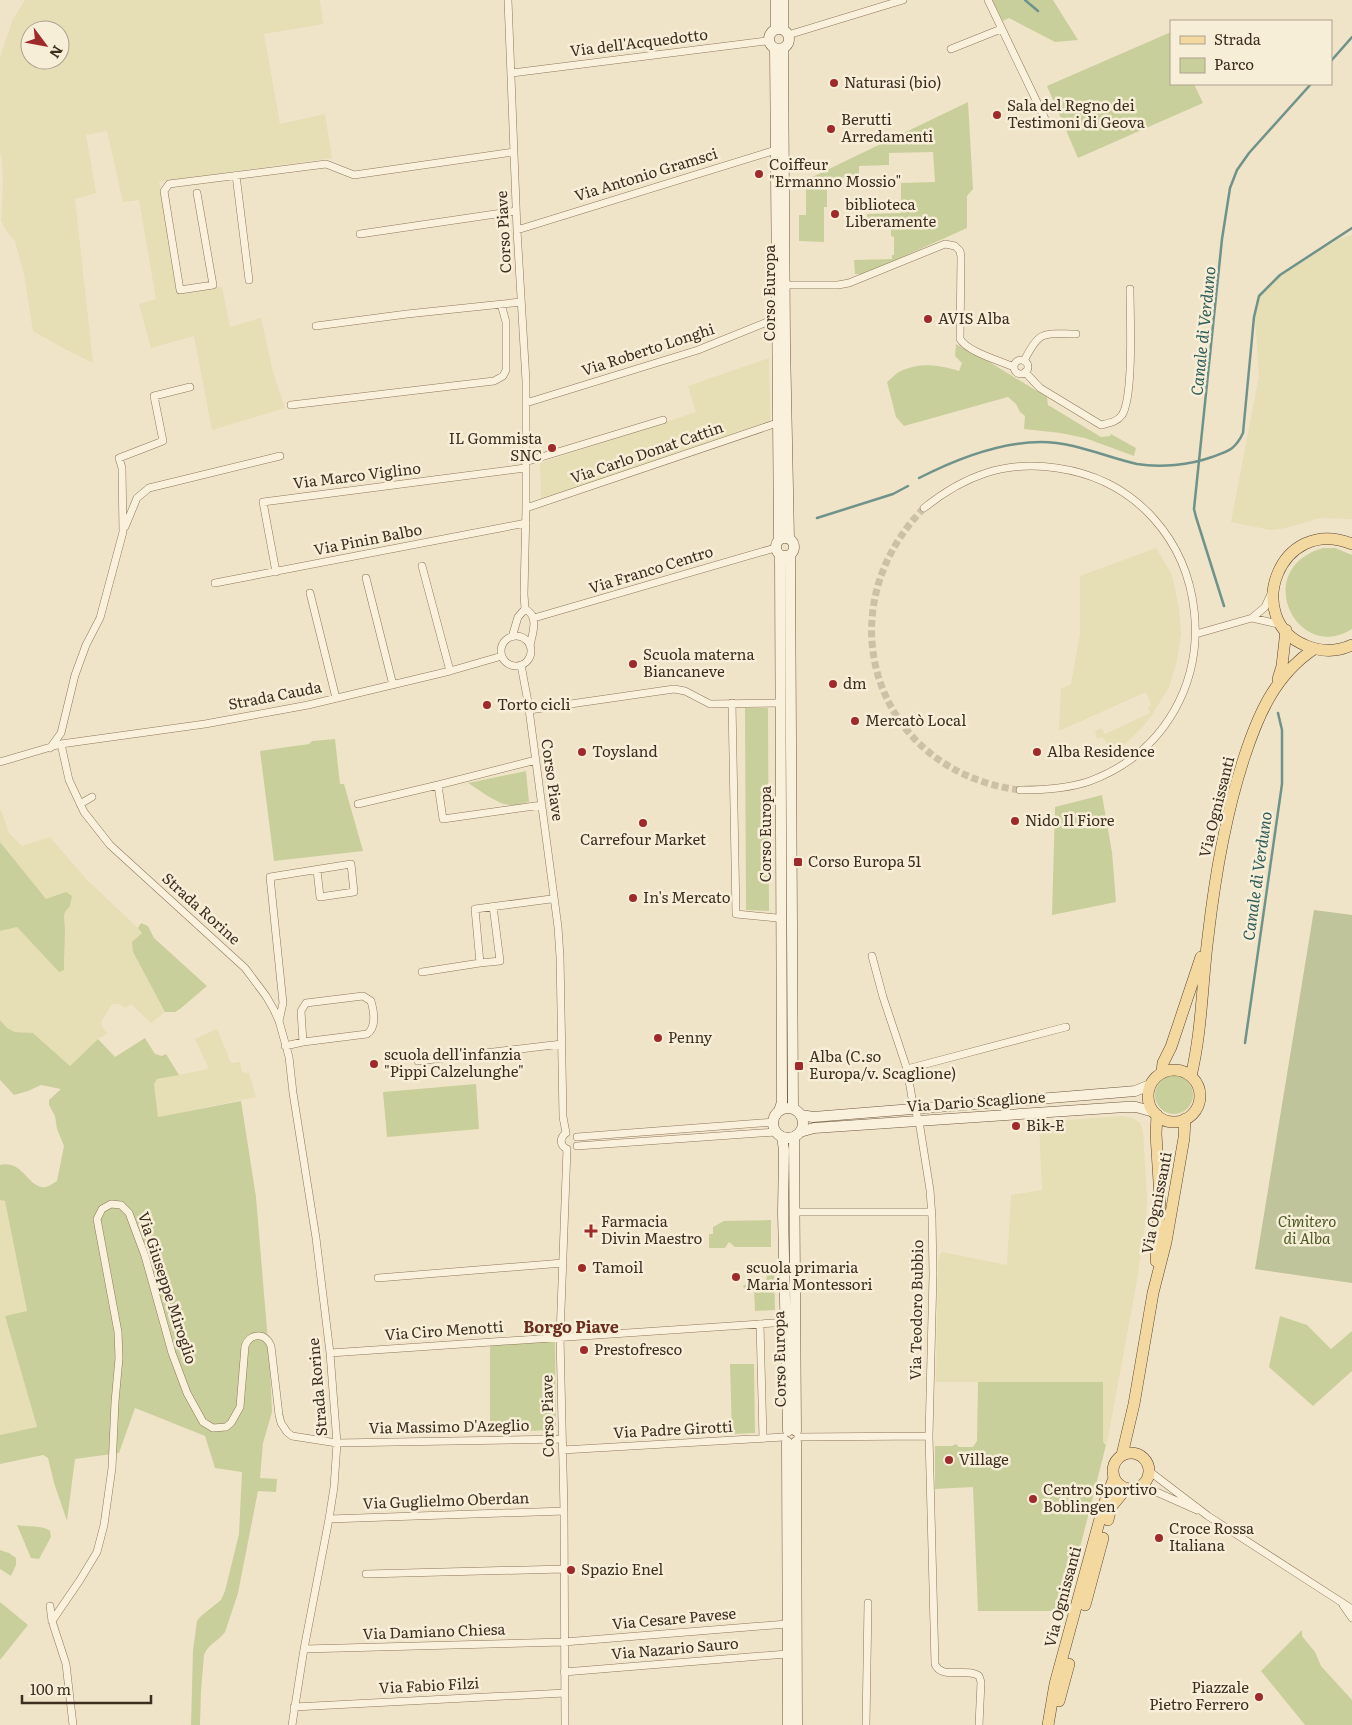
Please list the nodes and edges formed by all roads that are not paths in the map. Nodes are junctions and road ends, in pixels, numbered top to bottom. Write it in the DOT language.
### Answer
graph roads {
  1 [pos="508,0"];
  2 [pos="776,0"];
  3 [pos="783,0"];
  4 [pos="903,0"];
  5 [pos="988,0"];
  6 [pos="1002,29"];
  7 [pos="782,31"];
  8 [pos="776,45"];
  9 [pos="951,49"];
  10 [pos="512,73"];
  11 [pos="1047,123"];
  12 [pos="780,149"];
  13 [pos="514,152"];
  14 [pos="236,174"];
  15 [pos="197,193"];
  16 [pos="516,211"];
  17 [pos="517,230"];
  18 [pos="360,234"];
  19 [pos="249,280"];
  20 [pos="785,286"];
  21 [pos="1130,289"];
  22 [pos="521,302"];
  23 [pos="501,304"];
  24 [pos="777,318"];
  25 [pos="316,326"];
  26 [pos="1076,334"];
  27 [pos="1024,361"];
  28 [pos="1014,367"];
  29 [pos="1026,372"];
  30 [pos="190,388"];
  31 [pos="526,403"];
  32 [pos="291,405"];
  33 [pos="663,420"];
  34 [pos="777,423"];
  35 [pos="280,456"];
  36 [pos="525,465"];
  37 [pos="526,508"];
  38 [pos="924,508"];
  39 [pos="526,523"];
  40 [pos="123,532"];
  41 [pos="1352,544"];
  42 [pos="783,547"];
  43 [pos="422,566"];
  44 [pos="276,572"];
  45 [pos="366,578"];
  46 [pos="215,583"];
  47 [pos="1274,585"];
  48 [pos="310,593"];
  49 [pos="525,609"];
  50 [pos="534,618"];
  51 [pos="1252,618"];
  52 [pos="1284,628"];
  53 [pos="1196,634"];
  54 [pos="512,637"];
  55 [pos="1352,645"];
  56 [pos="530,646"];
  57 [pos="1314,649"];
  58 [pos="502,656"];
  59 [pos="521,665"];
  60 [pos="450,671"];
  61 [pos="393,685"];
  62 [pos="1274,690"];
  63 [pos="336,698"];
  64 [pos="780,703"];
  65 [pos="732,704"];
  66 [pos="529,710"];
  67 [pos="61,744"];
  68 [pos="50,748"];
  69 [pos="536,760"];
  70 [pos="0,762"];
  71 [pos="438,785"];
  72 [pos="1020,790"];
  73 [pos="92,797"];
  74 [pos="80,804"];
  75 [pos="358,804"];
  76 [pos="542,805"];
  77 [pos="317,870"];
  78 [pos="554,898"];
  79 [pos="493,906"];
  80 [pos="777,918"];
  81 [pos="1208,936"];
  82 [pos="872,956"];
  83 [pos="480,963"];
  84 [pos="422,972"];
  85 [pos="279,1021"];
  86 [pos="1066,1027"];
  87 [pos="303,1042"];
  88 [pos="562,1044"];
  89 [pos="285,1046"];
  90 [pos="418,1061"];
  91 [pos="907,1069"];
  92 [pos="1162,1072"];
  93 [pos="1191,1076"];
  94 [pos="1150,1085"];
  95 [pos="915,1109"];
  96 [pos="780,1111"];
  97 [pos="797,1112"];
  98 [pos="1155,1113"];
  99 [pos="1185,1118"];
  100 [pos="919,1121"];
  101 [pos="777,1130"];
  102 [pos="566,1133"];
  103 [pos="797,1135"];
  104 [pos="577,1137"];
  105 [pos="576,1146"];
  106 [pos="567,1149"];
  107 [pos="795,1212"];
  108 [pos="932,1212"];
  109 [pos="563,1263"];
  110 [pos="378,1278"];
  111 [pos="1154,1293"];
  112 [pos="789,1322"];
  113 [pos="760,1324"];
  114 [pos="560,1336"];
  115 [pos="330,1353"];
  116 [pos="1134,1404"];
  117 [pos="929,1436"];
  118 [pos="791,1437"];
  119 [pos="562,1438"];
  120 [pos="763,1439"];
  121 [pos="337,1443"];
  122 [pos="562,1451"];
  123 [pos="1135,1453"];
  124 [pos="1122,1455"];
  125 [pos="1150,1471"];
  126 [pos="1114,1478"];
  127 [pos="1142,1486"];
  128 [pos="1126,1489"];
  129 [pos="564,1511"];
  130 [pos="1208,1516"];
  131 [pos="329,1519"];
  132 [pos="564,1569"];
  133 [pos="366,1574"];
  134 [pos="1341,1602"];
  135 [pos="868,1603"];
  136 [pos="50,1606"];
  137 [pos="1352,1609"];
  138 [pos="1352,1618"];
  139 [pos="52,1621"];
  140 [pos="787,1624"];
  141 [pos="564,1642"];
  142 [pos="304,1649"];
  143 [pos="787,1654"];
  144 [pos="564,1672"];
  145 [pos="565,1693"];
  146 [pos="294,1707"];
  147 [pos="73,1725"];
  148 [pos="292,1725"];
  149 [pos="565,1725"];
  150 [pos="788,1725"];
  151 [pos="797,1725"];
  152 [pos="866,1725"];
  153 [pos="979,1725"];
  154 [pos="1048,1725"];
  155 [pos="1054,1725"];
  1 -- 10 [label="street, Corso Piave"];
  2 -- 7 [label="main road"];
  3 -- 7 [label="main road"];
  4 -- 7 [label="street"];
  5 -- 6 [label="street"];
  6 -- 9 [label="street"];
  6 -- 11 [label="street"];
  7 -- 8 [label="main road"];
  7 -- 8 [label="main road"];
  8 -- 10 [label="street, Via dell'Acquedotto"];
  8 -- 12 [label="main road, Corso Europa"];
  10 -- 13 [label="street, Corso Piave"];
  12 -- 17 [label="street, Via Antonio Gramsci"];
  12 -- 20 [label="main road, Corso Europa"];
  12 -- 24 [label="main road, Corso Europa"];
  13 -- 14 [label="street"];
  13 -- 16 [label="street, Corso Piave"];
  14 -- 15 [label="street"];
  14 -- 19 [label="street"];
  16 -- 17 [label="street, Corso Piave"];
  16 -- 18 [label="street"];
  17 -- 22 [label="street, Corso Piave"];
  20 -- 28 [label="street"];
  20 -- 42 [label="main road, Corso Europa"];
  21 -- 29 [label="street"];
  22 -- 23 [label="street"];
  22 -- 31 [label="street, Corso Piave"];
  23 -- 25 [label="street"];
  23 -- 32 [label="street"];
  24 -- 31 [label="street, Via Roberto Longhi"];
  24 -- 34 [label="main road, Corso Europa"];
  26 -- 27 [label="street"];
  27 -- 28 [label="street"];
  27 -- 29 [label="street"];
  28 -- 29 [label="street"];
  30 -- 40 [label="street"];
  31 -- 36 [label="street, Corso Piave"];
  33 -- 36 [label="street"];
  34 -- 37 [label="street, Via Carlo Donat Cattin"];
  34 -- 42 [label="main road, Corso Europa"];
  35 -- 40 [label="street"];
  36 -- 37 [label="street, Corso Piave"];
  36 -- 44 [label="street, Via Marco Viglino"];
  37 -- 39 [label="street, Corso Piave"];
  38 -- 53 [label="street"];
  39 -- 44 [label="street, Via Pinin Balbo"];
  39 -- 49 [label="street, Corso Piave"];
  40 -- 68 [label="street"];
  41 -- 47 [label="main road"];
  42 -- 50 [label="street, Via Franco Centro"];
  42 -- 64 [label="main road, Corso Europa"];
  42 -- 97 [label="main road, Corso Europa"];
  43 -- 60 [label="street"];
  44 -- 46 [label="street, Via Pinin Balbo"];
  45 -- 61 [label="street"];
  47 -- 51 [label="street"];
  47 -- 52 [label="main road"];
  48 -- 63 [label="street"];
  49 -- 50 [label="street"];
  49 -- 54 [label="street, Corso Piave"];
  50 -- 56 [label="street"];
  51 -- 52 [label="street"];
  51 -- 53 [label="street"];
  52 -- 57 [label="main road"];
  52 -- 62 [label="main road, Via Ognissanti"];
  53 -- 72 [label="street"];
  54 -- 56 [label="street"];
  54 -- 58 [label="street"];
  55 -- 57 [label="main road"];
  56 -- 59 [label="street"];
  57 -- 62 [label="main road, Via Ognissanti"];
  58 -- 59 [label="street"];
  58 -- 60 [label="street, Strada Cauda"];
  59 -- 66 [label="street, Corso Piave"];
  60 -- 61 [label="street, Strada Cauda"];
  61 -- 63 [label="street, Strada Cauda"];
  62 -- 81 [label="main road, Via Ognissanti"];
  63 -- 67 [label="street, Strada Cauda"];
  64 -- 65 [label="street"];
  64 -- 96 [label="main road, Corso Europa"];
  65 -- 66 [label="street"];
  65 -- 80 [label="street, Corso Europa"];
  66 -- 69 [label="street, Corso Piave"];
  67 -- 68 [label="street, Strada Cauda"];
  67 -- 74 [label="street, Strada Rorine"];
  68 -- 70 [label="street, Strada Cauda"];
  69 -- 71 [label="street"];
  69 -- 76 [label="street, Corso Piave"];
  71 -- 75 [label="street"];
  71 -- 76 [label="street"];
  73 -- 74 [label="street"];
  74 -- 85 [label="street, Strada Rorine"];
  76 -- 78 [label="street, Corso Piave"];
  77 -- 77 [label="street"];
  77 -- 85 [label="street"];
  78 -- 79 [label="street"];
  78 -- 88 [label="street, Corso Piave"];
  79 -- 83 [label="street"];
  79 -- 83 [label="street"];
  81 -- 92 [label="main road, Via Ognissanti"];
  81 -- 93 [label="main road, Via Ognissanti"];
  82 -- 91 [label="street, Via Teodoro Bubbio"];
  83 -- 84 [label="street"];
  85 -- 89 [label="street, Strada Rorine"];
  86 -- 91 [label="street"];
  87 -- 87 [label="street"];
  87 -- 89 [label="street"];
  88 -- 90 [label="street"];
  88 -- 102 [label="street, Corso Piave"];
  89 -- 115 [label="street, Strada Rorine"];
  91 -- 95 [label="street, Via Teodoro Bubbio"];
  92 -- 93 [label="main road"];
  92 -- 94 [label="main road"];
  93 -- 99 [label="main road"];
  94 -- 95 [label="main road, Via Dario Scaglione"];
  94 -- 98 [label="main road"];
  95 -- 97 [label="main road, Via Dario Scaglione"];
  95 -- 100 [label="street, Via Teodoro Bubbio"];
  96 -- 97 [label="main road"];
  96 -- 101 [label="main road"];
  97 -- 103 [label="main road"];
  98 -- 99 [label="main road"];
  98 -- 100 [label="main road, Via Dario Scaglione"];
  98 -- 111 [label="main road, Via Ognissanti"];
  99 -- 111 [label="main road, Via Ognissanti"];
  100 -- 103 [label="main road, Via Dario Scaglione"];
  100 -- 108 [label="street, Via Teodoro Bubbio"];
  101 -- 103 [label="main road"];
  101 -- 104 [label="street"];
  101 -- 105 [label="street"];
  101 -- 112 [label="main road, Corso Europa"];
  102 -- 104 [label="street"];
  102 -- 106 [label="street, Corso Piave"];
  103 -- 107 [label="main road, Corso Europa"];
  104 -- 105 [label="street"];
  105 -- 106 [label="street"];
  106 -- 109 [label="street, Corso Piave"];
  107 -- 108 [label="street"];
  107 -- 112 [label="main road, Corso Europa"];
  108 -- 117 [label="street, Via Teodoro Bubbio"];
  109 -- 110 [label="street"];
  109 -- 114 [label="street, Corso Piave"];
  111 -- 116 [label="main road, Via Ognissanti"];
  112 -- 113 [label="street, Via Ciro Menotti"];
  112 -- 118 [label="main road, Corso Europa"];
  113 -- 114 [label="street, Via Ciro Menotti"];
  113 -- 120 [label="street"];
  114 -- 115 [label="street, Via Ciro Menotti"];
  114 -- 119 [label="street, Corso Piave"];
  115 -- 121 [label="street, Strada Rorine"];
  116 -- 123 [label="main road, Via Ognissanti"];
  116 -- 124 [label="main road, Via Ognissanti"];
  117 -- 118 [label="street, Via Padre Girotti"];
  117 -- 153 [label="street, Via Teodoro Bubbio"];
  118 -- 120 [label="street, Via Padre Girotti"];
  118 -- 140 [label="main road, Corso Europa"];
  118 -- 151 [label="main road, Corso Europa"];
  119 -- 121 [label="street, Via Massimo D'Azeglio"];
  119 -- 122 [label="street, Corso Piave"];
  120 -- 122 [label="street, Via Padre Girotti"];
  121 -- 131 [label="street, Strada Rorine"];
  121 -- 139 [label="street, Via Giuseppe Miroglio"];
  122 -- 129 [label="street, Corso Piave"];
  123 -- 124 [label="main road"];
  123 -- 125 [label="main road"];
  124 -- 126 [label="main road"];
  125 -- 127 [label="main road"];
  125 -- 130 [label="street"];
  126 -- 128 [label="main road"];
  126 -- 154 [label="main road, Via Ognissanti"];
  127 -- 128 [label="main road"];
  127 -- 130 [label="street"];
  128 -- 155 [label="main road, Via Ognissanti"];
  129 -- 131 [label="street, Via Guglielmo Oberdan"];
  129 -- 132 [label="street, Corso Piave"];
  130 -- 134 [label="street"];
  131 -- 142 [label="street, Strada Rorine"];
  132 -- 133 [label="street"];
  132 -- 141 [label="street, Corso Piave"];
  134 -- 137 [label="street"];
  134 -- 138 [label="street"];
  135 -- 152 [label="street"];
  136 -- 139 [label="street"];
  139 -- 147 [label="street"];
  140 -- 141 [label="street, Via Cesare Pavese"];
  140 -- 143 [label="main road, Corso Europa"];
  141 -- 142 [label="street, Via Damiano Chiesa"];
  141 -- 144 [label="street, Corso Piave"];
  142 -- 146 [label="street, Strada Rorine"];
  143 -- 144 [label="street, Via Nazario Sauro"];
  143 -- 150 [label="main road, Corso Europa"];
  144 -- 145 [label="street, Corso Piave"];
  145 -- 146 [label="street, Via Fabio Filzi"];
  145 -- 149 [label="street, Corso Piave"];
  146 -- 148 [label="street, Strada Rorine"];
}
